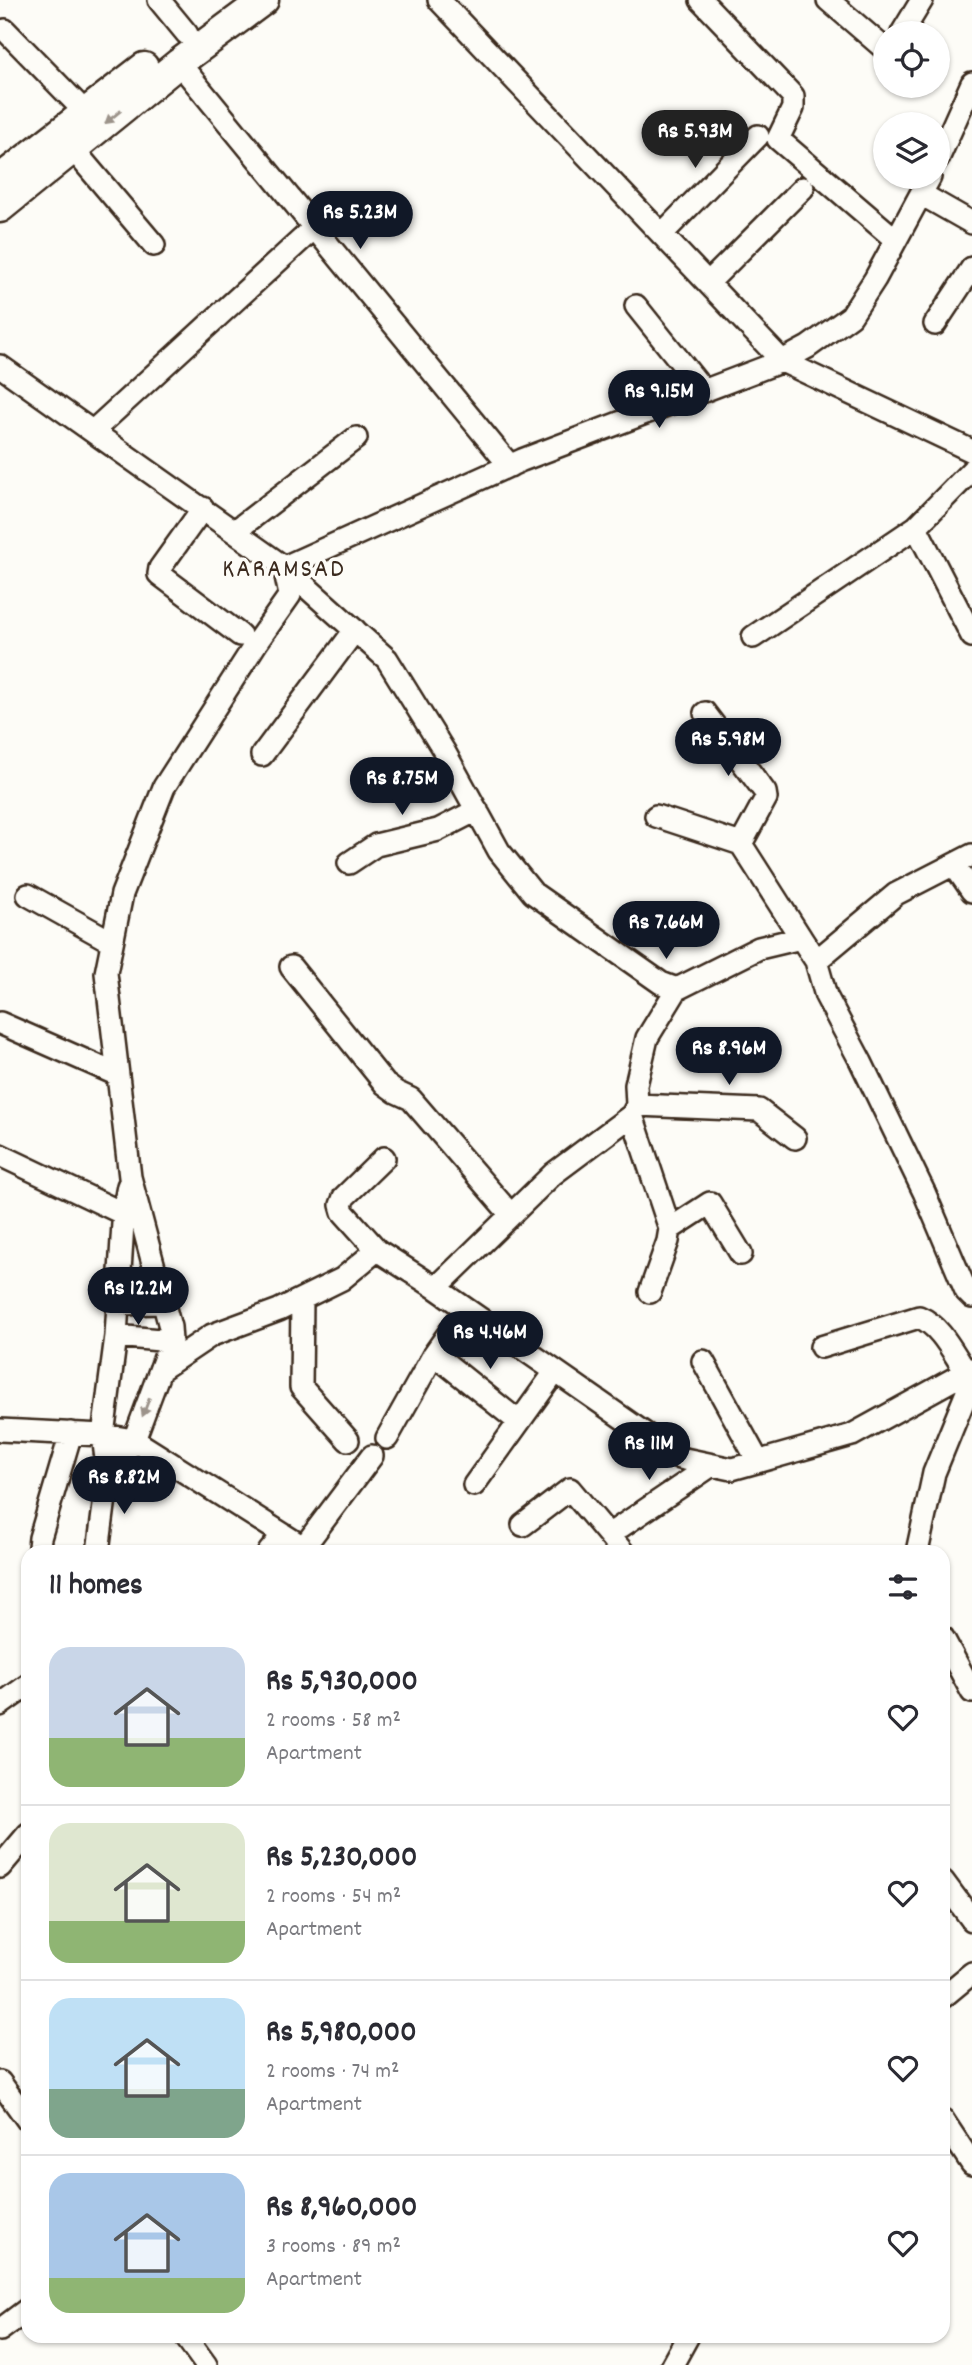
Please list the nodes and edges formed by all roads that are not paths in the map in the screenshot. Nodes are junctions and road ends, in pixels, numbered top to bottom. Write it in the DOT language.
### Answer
graph roads {
  1 [pos="159,0"];
  2 [pos="231,0"];
  3 [pos="264,0"];
  4 [pos="439,0"];
  5 [pos="701,0"];
  6 [pos="828,0"];
  7 [pos="922,0"];
  8 [pos="909,21"];
  9 [pos="5,30"];
  10 [pos="187,34"];
  11 [pos="873,39"];
  12 [pos="179,63"];
  13 [pos="970,94"];
  14 [pos="86,113"];
  15 [pos="950,135"];
  16 [pos="758,136"];
  17 [pos="73,149"];
  18 [pos="0,179"];
  19 [pos="803,188"];
  20 [pos="923,189"];
  21 [pos="930,189"];
  22 [pos="0,208"];
  23 [pos="972,223"];
  24 [pos="314,228"];
  25 [pos="662,234"];
  26 [pos="896,240"];
  27 [pos="154,245"];
  28 [pos="972,268"];
  29 [pos="708,283"];
  30 [pos="636,306"];
  31 [pos="935,324"];
  32 [pos="782,361"];
  33 [pos="0,366"];
  34 [pos="705,391"];
  35 [pos="93,431"];
  36 [pos="356,438"];
  37 [pos="972,451"];
  38 [pos="509,466"];
  39 [pos="972,470"];
  40 [pos="203,508"];
  41 [pos="916,527"];
  42 [pos="235,531"];
  43 [pos="284,567"];
  44 [pos="355,631"];
  45 [pos="240,635"];
  46 [pos="972,636"];
  47 [pos="753,637"];
  48 [pos="705,713"];
  49 [pos="262,755"];
  50 [pos="477,810"];
  51 [pos="656,816"];
  52 [pos="741,844"];
  53 [pos="963,860"];
  54 [pos="349,863"];
  55 [pos="972,891"];
  56 [pos="28,895"];
  57 [pos="801,938"];
  58 [pos="112,942"];
  59 [pos="816,961"];
  60 [pos="291,967"];
  61 [pos="677,989"];
  62 [pos="0,1023"];
  63 [pos="118,1075"];
  64 [pos="635,1110"];
  65 [pos="795,1138"];
  66 [pos="0,1155"];
  67 [pos="384,1158"];
  68 [pos="130,1177"];
  69 [pos="124,1214"];
  70 [pos="511,1215"];
  71 [pos="670,1229"];
  72 [pos="377,1250"];
  73 [pos="741,1254"];
  74 [pos="436,1287"];
  75 [pos="650,1292"];
  76 [pos="972,1297"];
  77 [pos="302,1299"];
  78 [pos="164,1303"];
  79 [pos="118,1304"];
  80 [pos="466,1309"];
  81 [pos="116,1336"];
  82 [pos="171,1341"];
  83 [pos="821,1347"];
  84 [pos="434,1354"];
  85 [pos="703,1361"];
  86 [pos="160,1370"];
  87 [pos="555,1371"];
  88 [pos="970,1374"];
  89 [pos="519,1422"];
  90 [pos="0,1430"];
  91 [pos="71,1433"];
  92 [pos="103,1435"];
  93 [pos="387,1438"];
  94 [pos="134,1440"];
  95 [pos="348,1440"];
  96 [pos="372,1456"];
  97 [pos="758,1461"];
  98 [pos="712,1465"];
  99 [pos="108,1475"];
  100 [pos="474,1485"];
  101 [pos="523,1525"];
  102 [pos="610,1534"];
  103 [pos="283,1535"];
  104 [pos="39,1545"];
  105 [pos="99,1545"];
  106 [pos="275,1545"];
  107 [pos="299,1545"];
  108 [pos="310,1545"];
  109 [pos="618,1545"];
  110 [pos="918,1545"];
  111 [pos="950,1651"];
  112 [pos="21,1690"];
  113 [pos="972,1692"];
  114 [pos="0,1705"];
  115 [pos="21,1842"];
  116 [pos="0,1867"];
  117 [pos="950,1890"];
  118 [pos="972,1920"];
  119 [pos="972,1973"];
  120 [pos="950,1991"];
  121 [pos="0,2082"];
  122 [pos="21,2111"];
  123 [pos="950,2131"];
  124 [pos="972,2164"];
  125 [pos="21,2314"];
  126 [pos="0,2330"];
  127 [pos="190,2343"];
  128 [pos="684,2343"];
  129 [pos="206,2365"];
  130 [pos="672,2365"];
  1 -- 10 [label="street"];
  2 -- 10 [label="main road"];
  3 -- 12 [label="main road"];
  4 -- 25 [label="street"];
  5 -- 26 [label="street"];
  6 -- 11 [label="street"];
  7 -- 8 [label="street"];
  9 -- 14 [label="street"];
  10 -- 14 [label="main road"];
  12 -- 17 [label="main road, one-way"];
  12 -- 24 [label="street"];
  13 -- 15 [label="street"];
  14 -- 18 [label="main road"];
  16 -- 25 [label="street"];
  17 -- 22 [label="main road"];
  17 -- 27 [label="street"];
  19 -- 29 [label="street"];
  20 -- 26 [label="street"];
  21 -- 23 [label="street"];
  24 -- 35 [label="street"];
  24 -- 38 [label="street"];
  25 -- 29 [label="street"];
  26 -- 32 [label="street"];
  28 -- 31 [label="street"];
  29 -- 32 [label="street"];
  30 -- 34 [label="street"];
  32 -- 34 [label="street"];
  32 -- 37 [label="street"];
  33 -- 35 [label="street"];
  34 -- 38 [label="street"];
  35 -- 40 [label="street"];
  36 -- 42 [label="street"];
  38 -- 43 [label="street"];
  39 -- 41 [label="street"];
  40 -- 42 [label="street"];
  40 -- 45 [label="street"];
  41 -- 46 [label="street"];
  41 -- 47 [label="street"];
  42 -- 43 [label="street"];
  43 -- 44 [label="street"];
  43 -- 58 [label="street"];
  44 -- 49 [label="street"];
  44 -- 50 [label="street"];
  48 -- 52 [label="street"];
  50 -- 54 [label="street"];
  50 -- 61 [label="street"];
  51 -- 52 [label="street"];
  52 -- 57 [label="street"];
  53 -- 55 [label="street"];
  53 -- 59 [label="street"];
  56 -- 58 [label="street"];
  57 -- 59 [label="street"];
  57 -- 61 [label="street"];
  58 -- 63 [label="street"];
  59 -- 76 [label="street"];
  60 -- 70 [label="street"];
  61 -- 64 [label="street"];
  62 -- 63 [label="street"];
  63 -- 68 [label="street"];
  64 -- 65 [label="street"];
  64 -- 70 [label="street"];
  64 -- 71 [label="street"];
  66 -- 69 [label="street"];
  67 -- 72 [label="street"];
  68 -- 69 [label="street"];
  68 -- 78 [label="street"];
  69 -- 79 [label="street"];
  70 -- 74 [label="street"];
  71 -- 73 [label="street"];
  71 -- 75 [label="street"];
  72 -- 74 [label="street"];
  72 -- 77 [label="street"];
  74 -- 80 [label="street"];
  77 -- 86 [label="street"];
  77 -- 95 [label="street"];
  78 -- 79 [label="street"];
  78 -- 82 [label="street"];
  79 -- 81 [label="street"];
  80 -- 84 [label="street"];
  80 -- 87 [label="street"];
  81 -- 82 [label="street"];
  81 -- 92 [label="street"];
  82 -- 86 [label="street"];
  83 -- 88 [label="street"];
  84 -- 89 [label="street"];
  84 -- 93 [label="street"];
  85 -- 97 [label="street"];
  86 -- 94 [label="street, one-way"];
  87 -- 89 [label="street"];
  87 -- 98 [label="street"];
  88 -- 97 [label="street"];
  88 -- 110 [label="street"];
  89 -- 100 [label="street"];
  90 -- 91 [label="street"];
  91 -- 92 [label="street"];
  91 -- 104 [label="street"];
  92 -- 94 [label="street"];
  92 -- 99 [label="street"];
  94 -- 99 [label="street"];
  94 -- 103 [label="street"];
  96 -- 108 [label="street"];
  97 -- 98 [label="street"];
  98 -- 102 [label="street"];
  99 -- 105 [label="street"];
  101 -- 102 [label="street"];
  102 -- 109 [label="street"];
  103 -- 106 [label="street"];
  103 -- 107 [label="street"];
  111 -- 113 [label="street"];
  112 -- 114 [label="street"];
  115 -- 116 [label="street"];
  117 -- 118 [label="street"];
  119 -- 120 [label="street"];
  121 -- 122 [label="street"];
  123 -- 124 [label="street"];
  125 -- 126 [label="street"];
  127 -- 129 [label="street"];
  128 -- 130 [label="street"];
}
